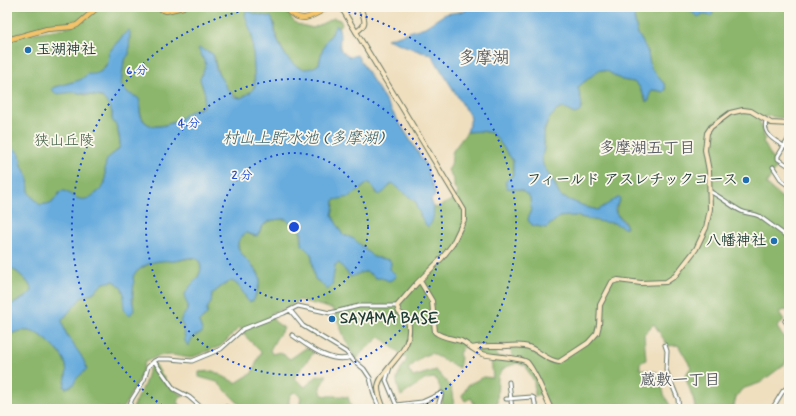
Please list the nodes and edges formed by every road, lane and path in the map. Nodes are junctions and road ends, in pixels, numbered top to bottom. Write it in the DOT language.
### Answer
graph roads {
  1 [pos="98,7"];
  2 [pos="155,7"];
  3 [pos="183,7"];
  4 [pos="284,7"];
  5 [pos="328,7"];
  6 [pos="340,7"];
  7 [pos="360,7"];
  8 [pos="356,32"];
  9 [pos="7,40"];
  10 [pos="766,121"];
  11 [pos="789,124"];
  12 [pos="789,138"];
  13 [pos="784,146"];
  14 [pos="789,149"];
  15 [pos="789,166"];
  16 [pos="773,167"];
  17 [pos="789,186"];
  18 [pos="709,190"];
  19 [pos="789,238"];
  20 [pos="420,280"];
  21 [pos="397,306"];
  22 [pos="290,310"];
  23 [pos="785,321"];
  24 [pos="789,326"];
  25 [pos="292,335"];
  26 [pos="665,345"];
  27 [pos="472,348"];
  28 [pos="351,357"];
  29 [pos="154,361"];
  30 [pos="390,367"];
  31 [pos="509,382"];
  32 [pos="789,386"];
  33 [pos="511,398"];
  34 [pos="506,399"];
  35 [pos="396,405"];
  36 [pos="128,409"];
  37 [pos="203,409"];
  38 [pos="223,409"];
  39 [pos="227,409"];
  40 [pos="380,409"];
  41 [pos="384,409"];
  42 [pos="398,409"];
  43 [pos="437,409"];
  44 [pos="512,409"];
  45 [pos="536,409"];
  46 [pos="551,409"];
  47 [pos="679,409"];
  48 [pos="772,409"];
  1 -- 9 [label="main road"];
  2 -- 3 [label="main road"];
  4 -- 5 [label="main road"];
  6 -- 8 [label="street"];
  7 -- 8 [label="street"];
  8 -- 20 [label="street"];
  10 -- 11 [label="street"];
  10 -- 13 [label="street"];
  10 -- 18 [label="street"];
  12 -- 13 [label="street"];
  13 -- 14 [label="street"];
  13 -- 15 [label="street"];
  16 -- 17 [label="street"];
  18 -- 19 [label="street"];
  18 -- 27 [label="street"];
  20 -- 21 [label="street"];
  20 -- 27 [label="street"];
  21 -- 22 [label="street"];
  21 -- 30 [label="street"];
  22 -- 28 [label="street"];
  22 -- 29 [label="street"];
  23 -- 24 [label="street"];
  25 -- 28 [label="street"];
  26 -- 47 [label="street"];
  27 -- 46 [label="street"];
  28 -- 40 [label="street"];
  29 -- 36 [label="street"];
  29 -- 37 [label="street"];
  30 -- 35 [label="street"];
  30 -- 41 [label="street"];
  31 -- 33 [label="street"];
  32 -- 48 [label="street"];
  33 -- 34 [label="street"];
  33 -- 44 [label="street"];
  33 -- 45 [label="street"];
  35 -- 42 [label="street"];
  35 -- 43 [label="street"];
  38 -- 39 [label="street"];
}
